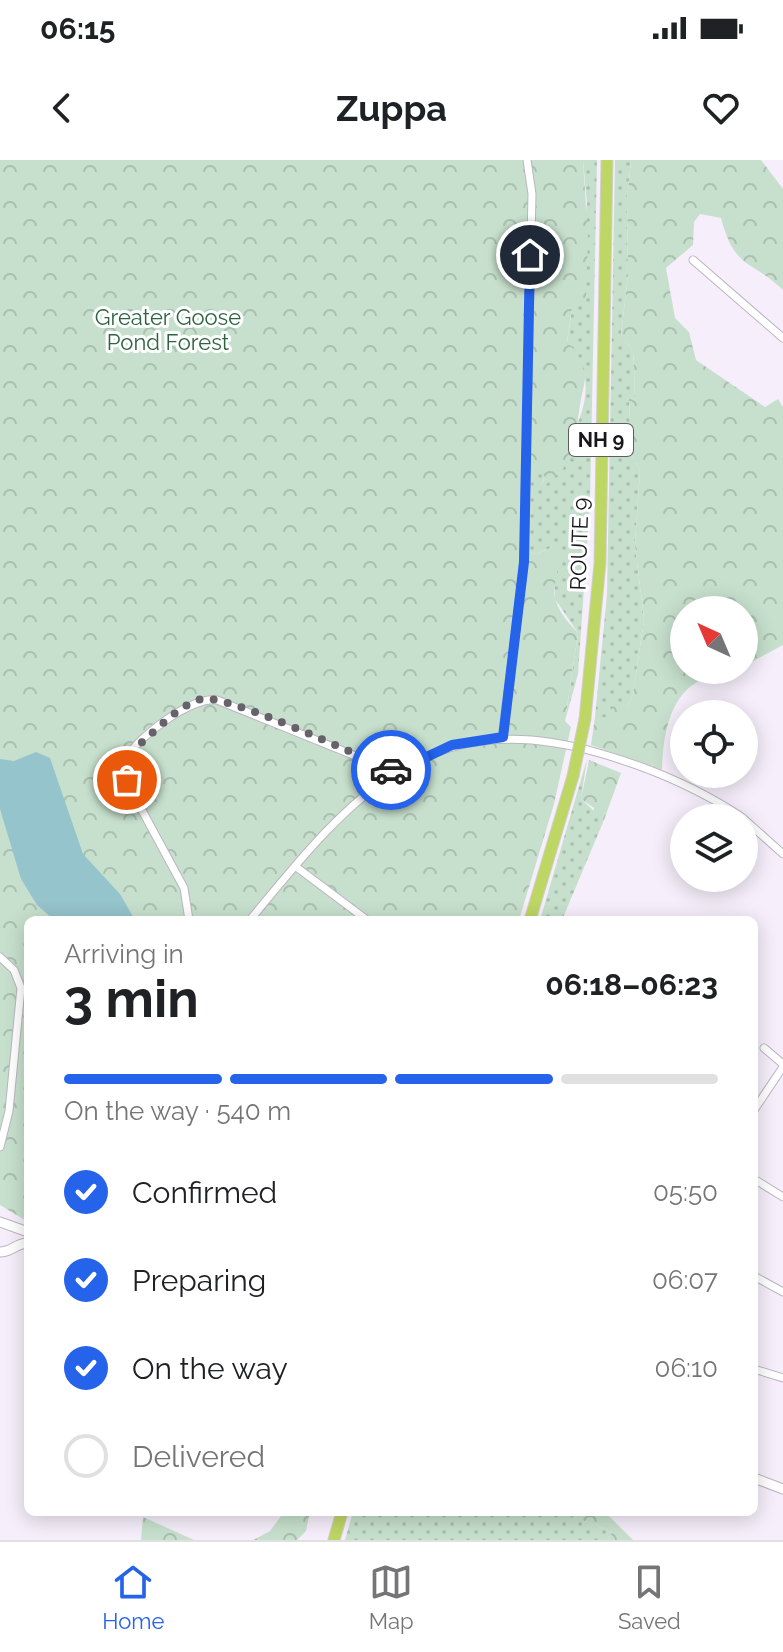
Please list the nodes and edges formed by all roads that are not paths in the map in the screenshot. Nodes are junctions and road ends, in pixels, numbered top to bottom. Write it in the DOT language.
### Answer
graph roads {
  1 [pos="527,160"];
  2 [pos="607,160"];
  3 [pos="693,260"];
  4 [pos="783,338"];
  5 [pos="503,737"];
  6 [pos="395,772"];
  7 [pos="718,804"];
  8 [pos="758,832"];
  9 [pos="783,854"];
  10 [pos="295,866"];
  11 [pos="188,916"];
  12 [pos="253,916"];
  13 [pos="355,916"];
  14 [pos="531,916"];
  15 [pos="0,957"];
  16 [pos="764,1048"];
  17 [pos="783,1065"];
  18 [pos="758,1104"];
  19 [pos="0,1147"];
  20 [pos="758,1181"];
  21 [pos="783,1197"];
  22 [pos="1,1221"];
  23 [pos="16,1229"];
  24 [pos="24,1231"];
  25 [pos="17,1243"];
  26 [pos="24,1243"];
  27 [pos="0,1252"];
  28 [pos="758,1278"];
  29 [pos="783,1292"];
  30 [pos="758,1370"];
  31 [pos="783,1378"];
  32 [pos="758,1480"];
  33 [pos="783,1489"];
  34 [pos="341,1516"];
  35 [pos="334,1540"];
  1 -- 5 [label="street"];
  2 -- 14 [label="highway, ROUTE 9 / NH 9, bridge"];
  3 -- 4 [label="street"];
  5 -- 6 [label="street"];
  5 -- 7 [label="street"];
  6 -- 10 [label="street"];
  6 -- 11 [label="street"];
  8 -- 9 [label="street"];
  10 -- 12 [label="street"];
  10 -- 13 [label="street"];
  15 -- 19 [label="street"];
  16 -- 17 [label="street"];
  17 -- 18 [label="street"];
  20 -- 21 [label="street"];
  22 -- 23 [label="main road"];
  23 -- 24 [label="main road"];
  23 -- 25 [label="main road"];
  25 -- 26 [label="main road"];
  25 -- 27 [label="main road"];
  28 -- 29 [label="street"];
  30 -- 31 [label="street"];
  32 -- 33 [label="main road"];
  34 -- 35 [label="highway"];
}
